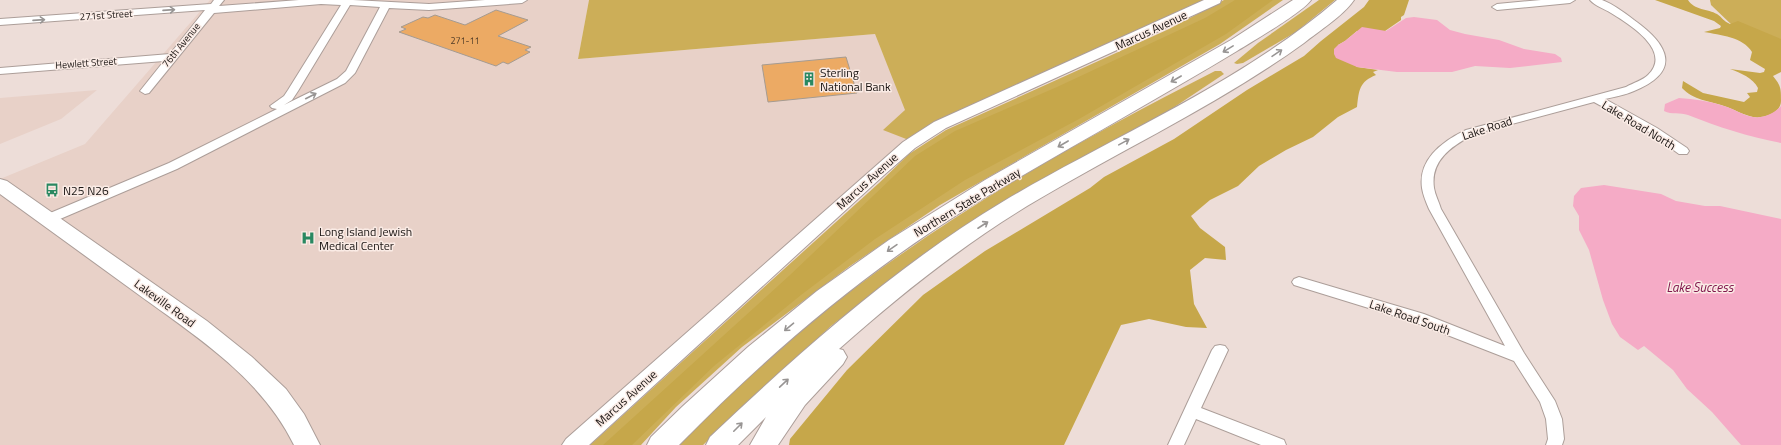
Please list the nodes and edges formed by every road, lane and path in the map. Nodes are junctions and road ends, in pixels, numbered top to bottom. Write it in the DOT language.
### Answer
graph roads {
  1 [pos="522,0"];
  2 [pos="1215,0"];
  3 [pos="1294,0"];
  4 [pos="1303,0"];
  5 [pos="1346,0"];
  6 [pos="1570,0"];
  7 [pos="1595,0"];
  8 [pos="287,1"];
  9 [pos="347,3"];
  10 [pos="214,6"];
  11 [pos="385,6"];
  12 [pos="1497,7"];
  13 [pos="1278,18"];
  14 [pos="0,22"];
  15 [pos="172,57"];
  16 [pos="0,71"];
  17 [pos="145,91"];
  18 [pos="1596,99"];
  19 [pos="226,139"];
  20 [pos="1683,152"];
  21 [pos="0,185"];
  22 [pos="48,219"];
  23 [pos="951,246"];
  24 [pos="1299,282"];
  25 [pos="1220,350"];
  26 [pos="1519,357"];
  27 [pos="1192,411"];
  28 [pos="307,445"];
  29 [pos="574,445"];
  30 [pos="661,445"];
  31 [pos="720,445"];
  32 [pos="764,445"];
  33 [pos="1176,445"];
  34 [pos="1278,445"];
  35 [pos="1554,445"];
  1 -- 11 [label="street, 271st Street"];
  2 -- 29 [label="main road, Marcus Avenue"];
  3 -- 13 [label="highway"];
  4 -- 13 [label="highway, Northern State Parkway"];
  23 -- 5 [label="highway, one-way"];
  6 -- 12 [label="street"];
  7 -- 18 [label="street, Lake Road"];
  8 -- 9 [label="street, 271st Street"];
  8 -- 10 [label="street, 271st Street"];
  9 -- 11 [label="street, 271st Street"];
  9 -- 19 [label="street"];
  14 -- 10 [label="street, 271st Street, one-way"];
  10 -- 15 [label="street, 76th Avenue"];
  19 -- 11 [label="street, one-way"];
  13 -- 30 [label="highway, Northern State Parkway, one-way"];
  15 -- 16 [label="street, Hewlett Street"];
  15 -- 17 [label="street, 76th Avenue"];
  18 -- 20 [label="street, Lake Road North"];
  18 -- 26 [label="street, Lake Road"];
  19 -- 22 [label="street"];
  21 -- 22 [label="main road, Lakeville Road"];
  22 -- 28 [label="main road, Lakeville Road"];
  31 -- 23 [label="highway, one-way"];
  23 -- 32 [label="highway"];
  24 -- 26 [label="street, Lake Road South"];
  25 -- 27 [label="street"];
  26 -- 35 [label="street, Lake Road"];
  27 -- 33 [label="street"];
  27 -- 34 [label="street"];
}
